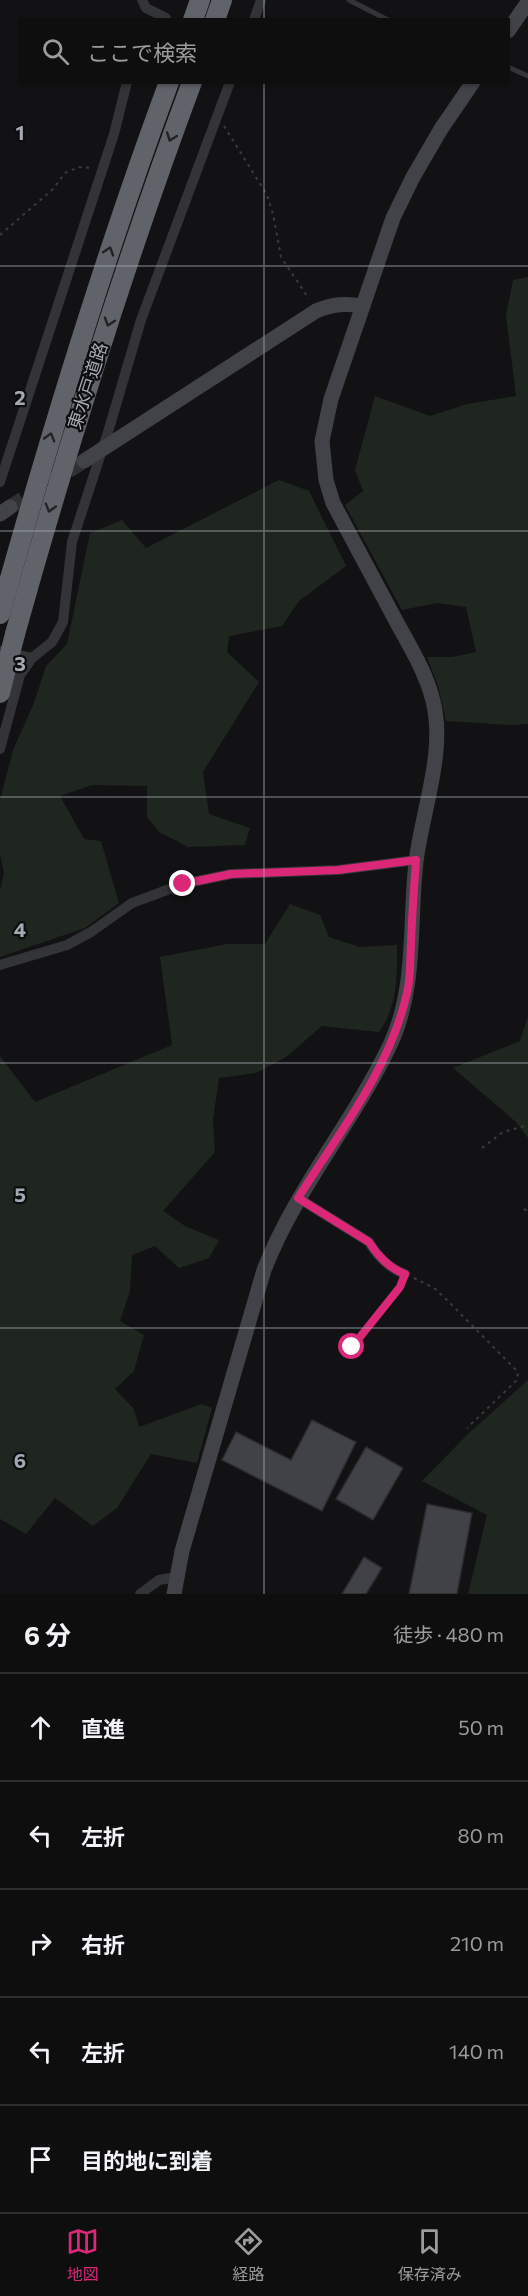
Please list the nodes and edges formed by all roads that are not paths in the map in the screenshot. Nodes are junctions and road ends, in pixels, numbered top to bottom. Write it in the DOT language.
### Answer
graph roads {
  1 [pos="200,0"];
  2 [pos="222,0"];
  3 [pos="261,0"];
  4 [pos="349,0"];
  5 [pos="528,2"];
  6 [pos="144,9"];
  7 [pos="166,18"];
  8 [pos="194,18"];
  9 [pos="216,18"];
  10 [pos="255,18"];
  11 [pos="384,18"];
  12 [pos="510,28"];
  13 [pos="510,68"];
  14 [pos="528,76"];
  15 [pos="126,84"];
  16 [pos="168,84"];
  17 [pos="191,84"];
  18 [pos="229,84"];
  19 [pos="472,84"];
  20 [pos="363,306"];
  21 [pos="101,450"];
  22 [pos="84,461"];
  23 [pos="0,482"];
  24 [pos="0,614"];
  25 [pos="0,651"];
  26 [pos="32,658"];
  27 [pos="0,693"];
  28 [pos="0,749"];
  29 [pos="416,860"];
  30 [pos="0,965"];
  31 [pos="298,1198"];
  32 [pos="405,1274"];
  33 [pos="176,1577"];
  34 [pos="140,1594"];
  35 [pos="174,1594"];
  1 -- 8 [label="highway"];
  2 -- 9 [label="highway"];
  3 -- 10 [label="street"];
  4 -- 11 [label="lane"];
  5 -- 12 [label="street"];
  6 -- 7 [label="street"];
  13 -- 14 [label="lane"];
  15 -- 23 [label="street"];
  24 -- 16 [label="highway, 東水戸道路, one-way"];
  17 -- 27 [label="highway, 東水戸道路, one-way, bridge"];
  18 -- 21 [label="street"];
  19 -- 20 [label="street"];
  20 -- 21 [label="street"];
  20 -- 29 [label="street"];
  21 -- 22 [label="street"];
  21 -- 26 [label="street"];
  25 -- 26 [label="street"];
  26 -- 28 [label="street"];
  29 -- 30 [label="street"];
  29 -- 31 [label="street"];
  31 -- 32 [label="street"];
  31 -- 33 [label="street"];
  33 -- 34 [label="street"];
  33 -- 35 [label="street"];
}
